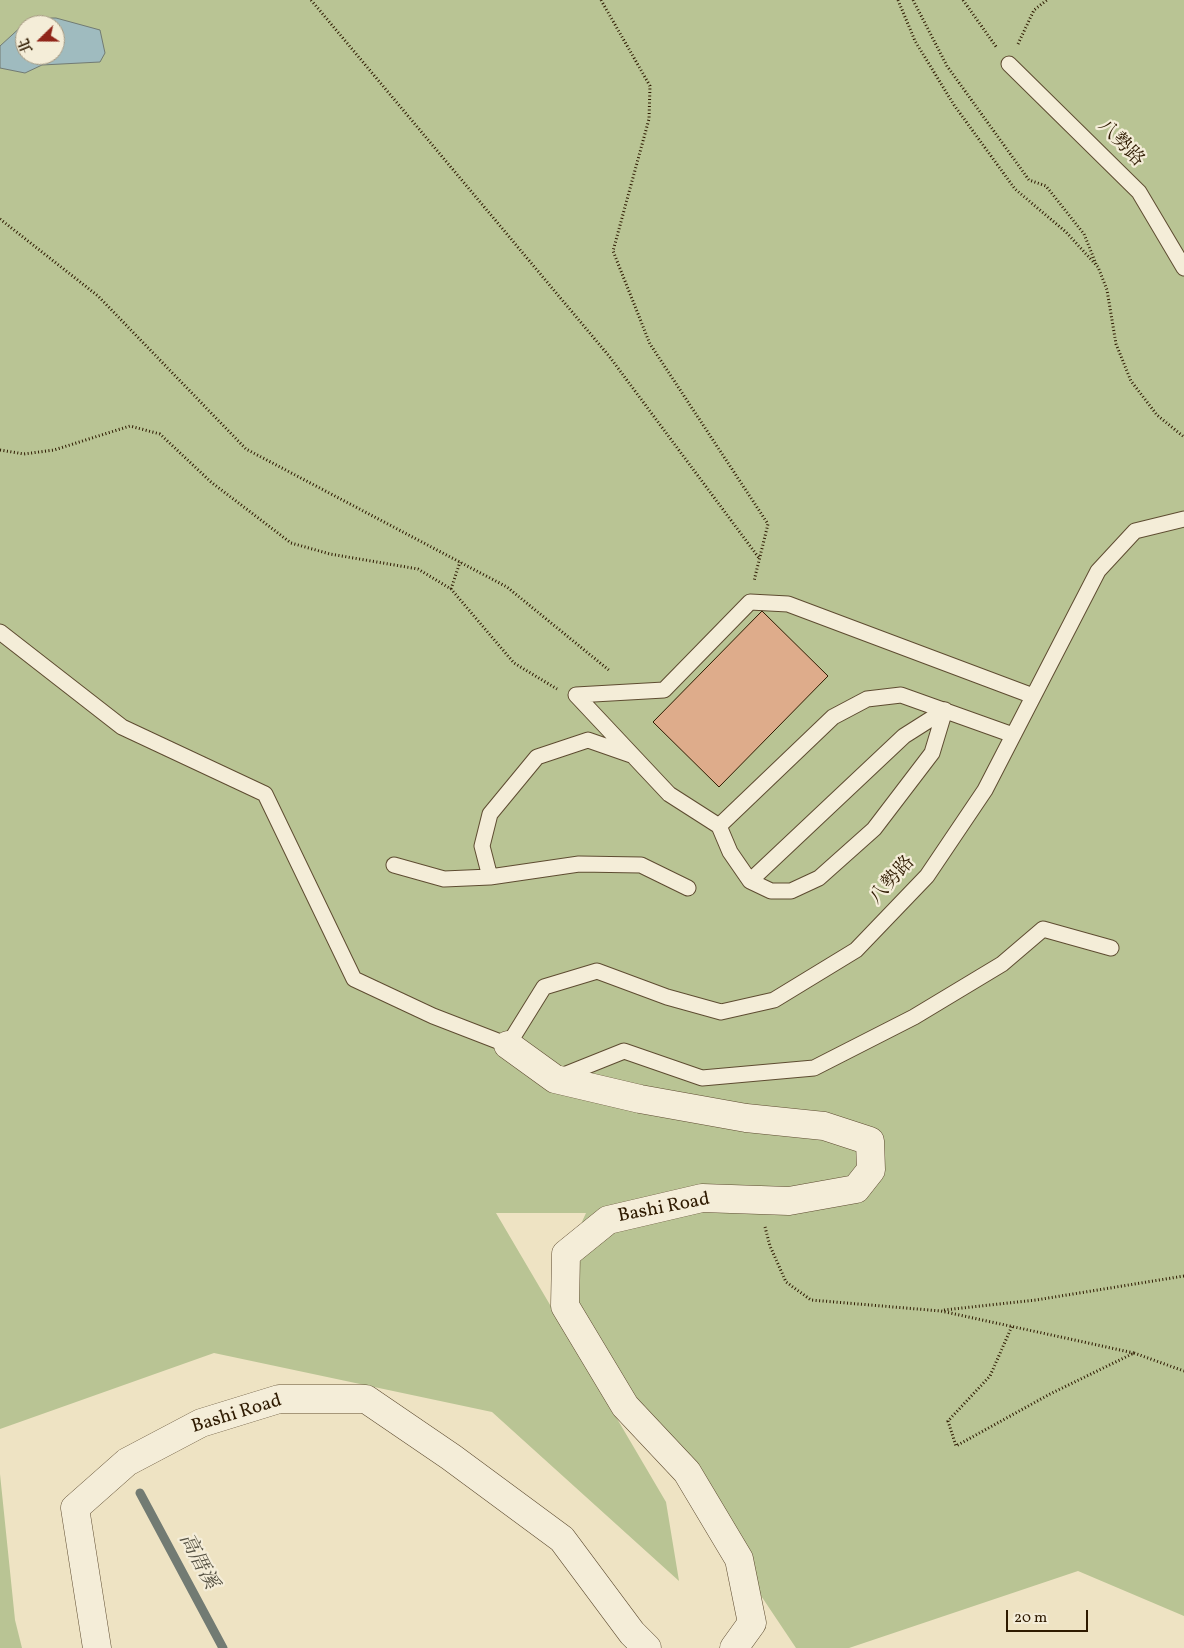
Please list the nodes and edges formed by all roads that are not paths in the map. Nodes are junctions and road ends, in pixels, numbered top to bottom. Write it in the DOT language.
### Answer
graph roads {
  1 [pos="1009,64"];
  2 [pos="1184,268"];
  3 [pos="1184,519"];
  4 [pos="0,632"];
  5 [pos="1033,696"];
  6 [pos="945,710"];
  7 [pos="1013,736"];
  8 [pos="634,756"];
  9 [pos="719,826"];
  10 [pos="394,864"];
  11 [pos="490,877"];
  12 [pos="750,881"];
  13 [pos="688,888"];
  14 [pos="1111,948"];
  15 [pos="508,1045"];
  16 [pos="555,1079"];
  17 [pos="97,1648"];
  18 [pos="647,1648"];
  19 [pos="734,1648"];
  1 -- 2 [label="lane, 八勢路"];
  3 -- 5 [label="lane, 八勢路"];
  4 -- 15 [label="lane"];
  5 -- 7 [label="lane, 八勢路"];
  5 -- 8 [label="lane"];
  6 -- 7 [label="lane"];
  6 -- 9 [label="lane"];
  6 -- 12 [label="lane"];
  6 -- 12 [label="lane"];
  7 -- 15 [label="lane, 八勢路"];
  8 -- 9 [label="lane"];
  8 -- 11 [label="lane"];
  9 -- 12 [label="lane"];
  10 -- 11 [label="lane"];
  11 -- 13 [label="lane"];
  14 -- 16 [label="lane"];
  15 -- 16 [label="street, Bashi Road"];
  16 -- 19 [label="street, Bashi Road"];
  17 -- 18 [label="street, Bashi Road"];
}
